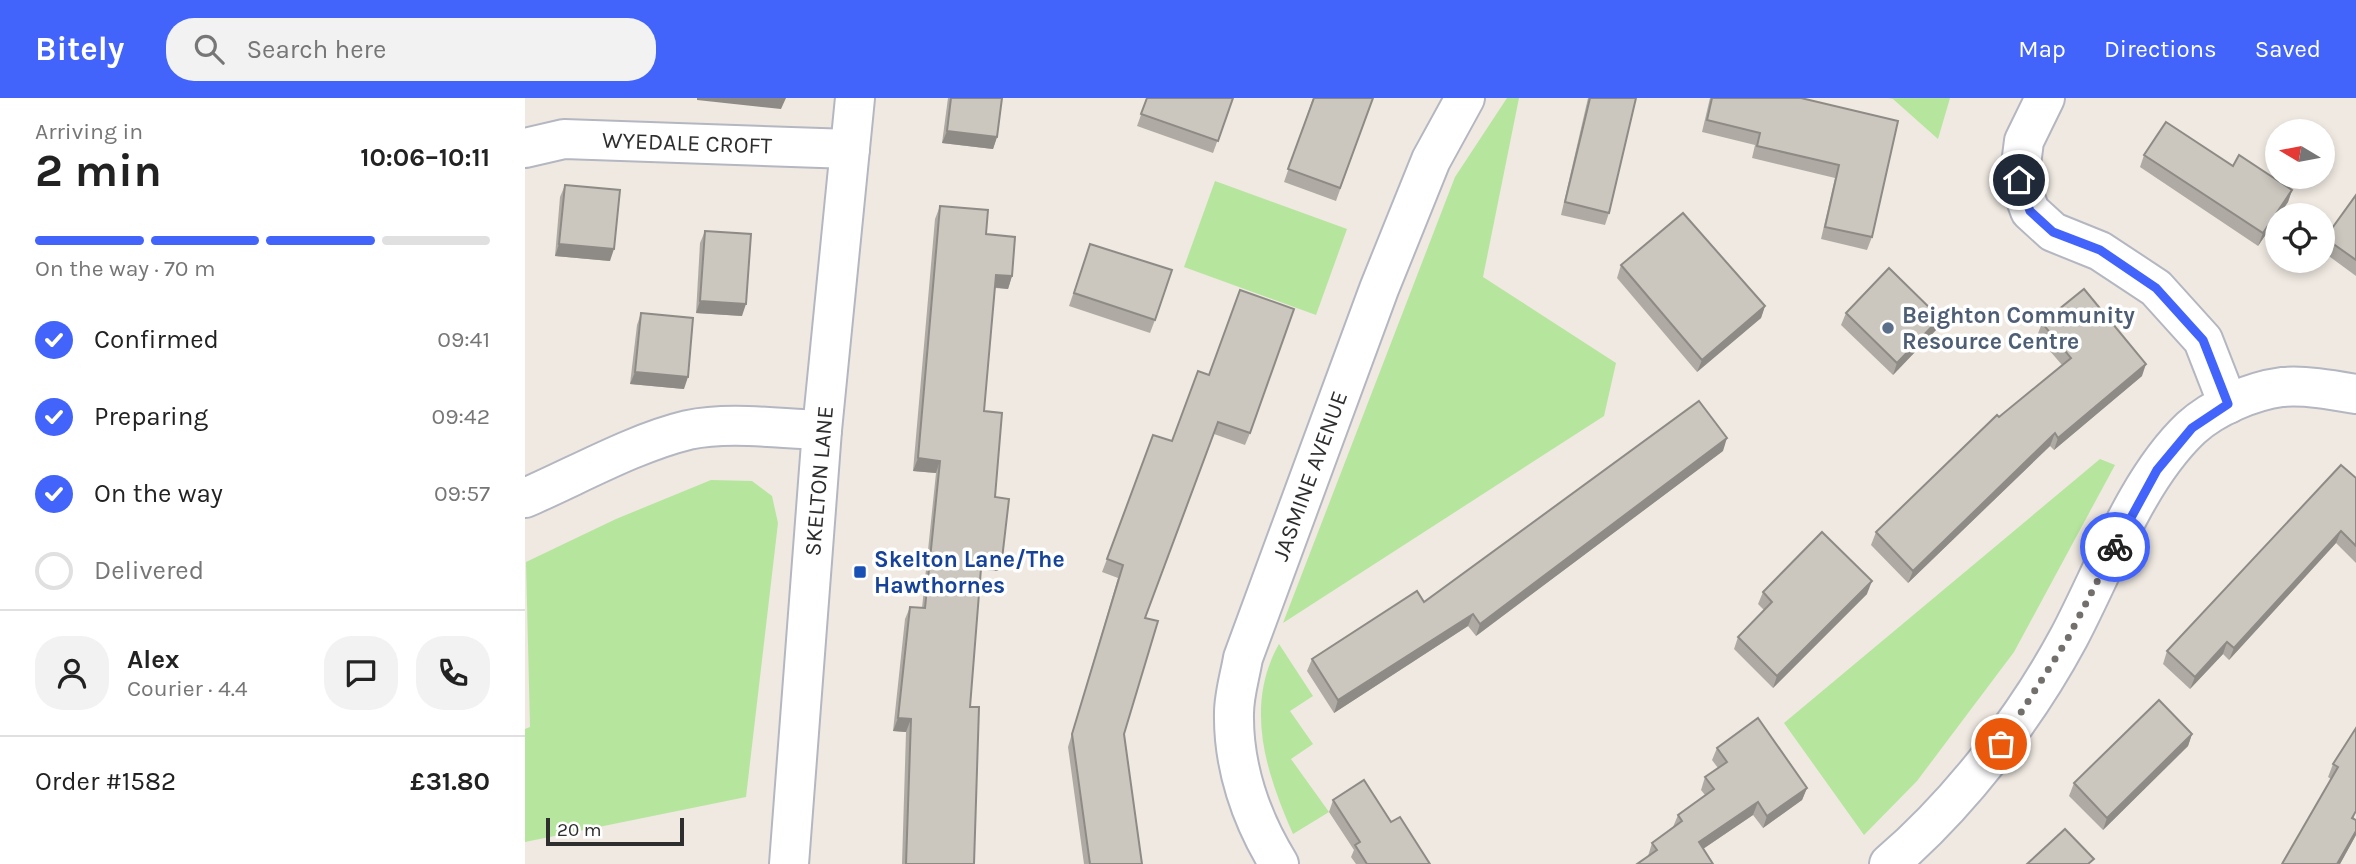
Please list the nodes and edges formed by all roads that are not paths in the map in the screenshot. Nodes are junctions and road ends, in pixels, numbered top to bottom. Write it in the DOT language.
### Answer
graph roads {
  1 [pos="855,98"];
  2 [pos="1465,98"];
  3 [pos="2045,98"];
  4 [pos="525,148"];
  5 [pos="850,149"];
  6 [pos="2356,394"];
  7 [pos="2228,404"];
  8 [pos="823,429"];
  9 [pos="525,498"];
  10 [pos="789,864"];
  11 [pos="1279,864"];
  12 [pos="1889,864"];
  1 -- 5 [label="street, SKELTON LANE"];
  2 -- 11 [label="street, JASMINE AVENUE"];
  3 -- 7 [label="street"];
  4 -- 5 [label="street, WYEDALE CROFT"];
  5 -- 8 [label="street, SKELTON LANE"];
  6 -- 7 [label="street"];
  7 -- 12 [label="street"];
  8 -- 9 [label="street"];
  8 -- 10 [label="street, SKELTON LANE"];
}
